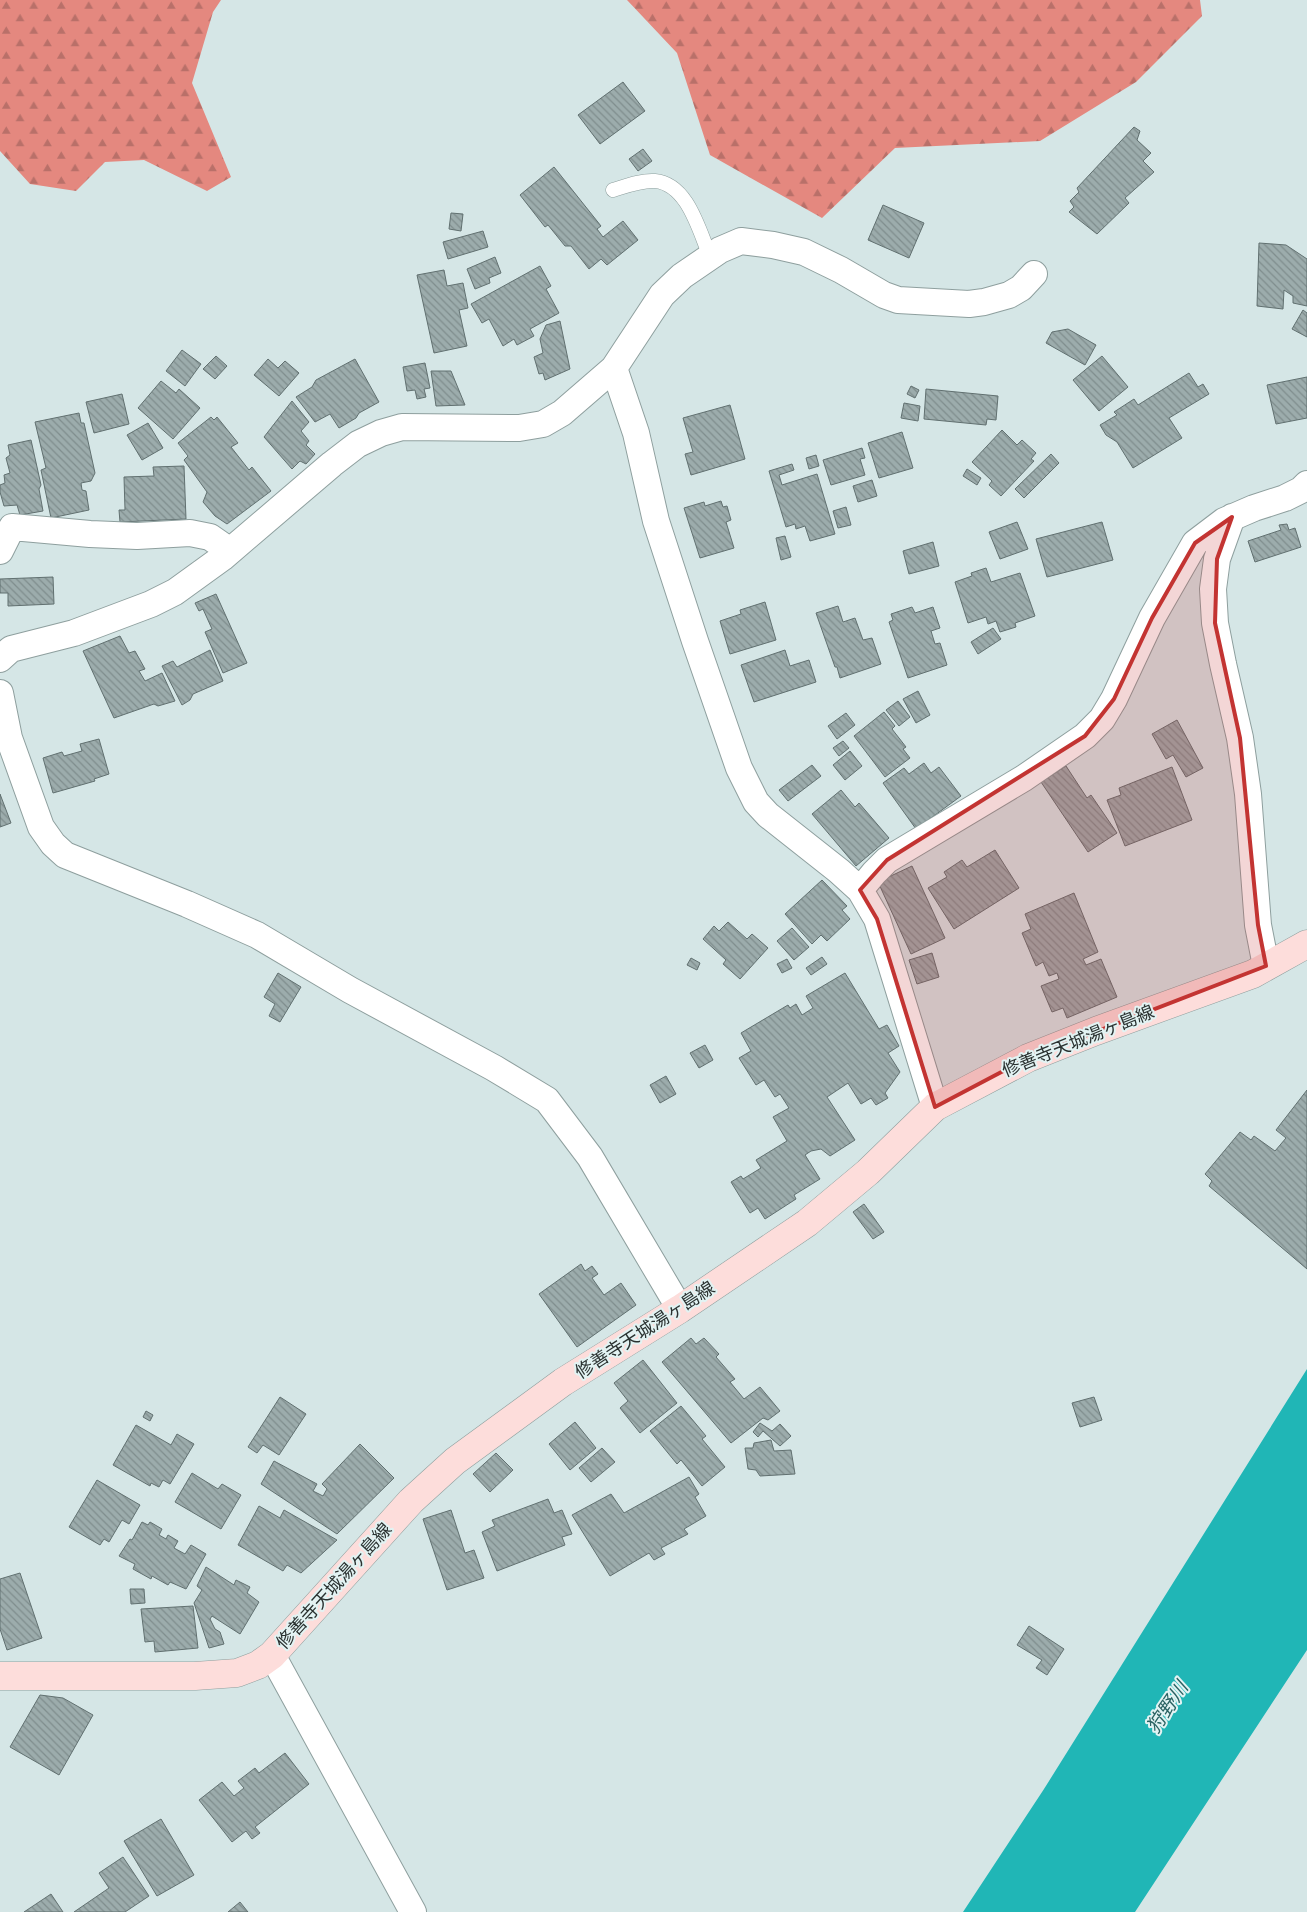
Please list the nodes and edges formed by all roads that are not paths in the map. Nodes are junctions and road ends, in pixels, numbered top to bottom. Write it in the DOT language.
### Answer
graph roads {
  1 [pos="613,190"];
  2 [pos="710,256"];
  3 [pos="1034,274"];
  4 [pos="614,368"];
  5 [pos="1307,484"];
  6 [pos="1232,517"];
  7 [pos="6,524"];
  8 [pos="0,551"];
  9 [pos="230,551"];
  10 [pos="0,659"];
  11 [pos="0,693"];
  12 [pos="4,740"];
  13 [pos="860,890"];
  14 [pos="1307,944"];
  15 [pos="1266,966"];
  16 [pos="935,1107"];
  17 [pos="680,1309"];
  18 [pos="272,1655"];
  19 [pos="0,1676"];
  20 [pos="413,1912"];
  1 -- 2 [label="lane"];
  2 -- 3 [label="street"];
  2 -- 4 [label="street"];
  4 -- 9 [label="street"];
  4 -- 13 [label="street"];
  5 -- 6 [label="street"];
  6 -- 13 [label="street"];
  6 -- 15 [label="street"];
  7 -- 8 [label="street"];
  7 -- 9 [label="street"];
  9 -- 10 [label="street"];
  11 -- 12 [label="street"];
  12 -- 17 [label="street"];
  13 -- 16 [label="street"];
  14 -- 15 [label="main road, 修善寺天城湯ヶ島線"];
  15 -- 16 [label="main road, 修善寺天城湯ヶ島線"];
  16 -- 17 [label="main road, 修善寺天城湯ヶ島線"];
  17 -- 18 [label="main road, 修善寺天城湯ヶ島線"];
  18 -- 19 [label="main road, 修善寺天城湯ヶ島線"];
  18 -- 20 [label="street"];
}
